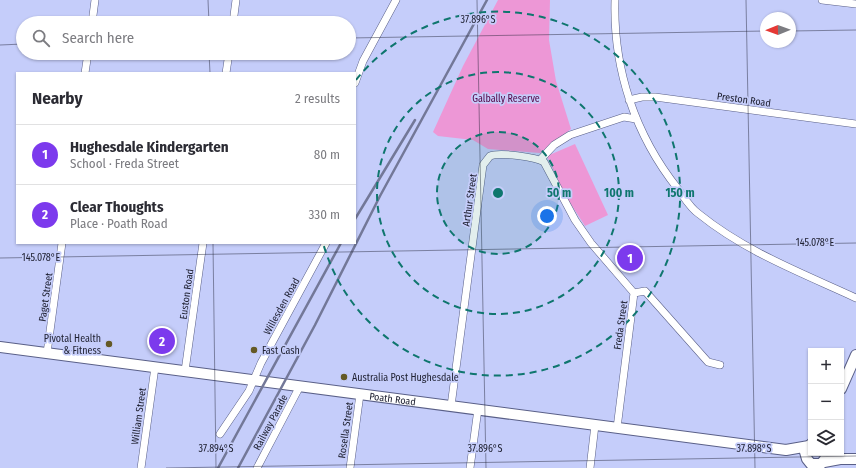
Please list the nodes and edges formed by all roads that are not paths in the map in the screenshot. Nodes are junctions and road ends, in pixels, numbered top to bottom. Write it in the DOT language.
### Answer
graph roads {
  1 [pos="95,0"];
  2 [pos="236,0"];
  3 [pos="396,0"];
  4 [pos="615,0"];
  5 [pos="822,0"];
  6 [pos="856,4"];
  7 [pos="93,16"];
  8 [pos="234,16"];
  9 [pos="87,60"];
  10 [pos="228,60"];
  11 [pos="85,72"];
  12 [pos="226,72"];
  13 [pos="356,81"];
  14 [pos="629,100"];
  15 [pos="636,119"];
  16 [pos="856,124"];
  17 [pos="540,160"];
  18 [pos="62,244"];
  19 [pos="203,244"];
  20 [pos="325,244"];
  21 [pos="634,293"];
  22 [pos="856,298"];
  23 [pos="0,347"];
  24 [pos="47,353"];
  25 [pos="856,355"];
  26 [pos="720,365"];
  27 [pos="155,367"];
  28 [pos="185,371"];
  29 [pos="254,380"];
  30 [pos="843,384"];
  31 [pos="300,386"];
  32 [pos="360,394"];
  33 [pos="451,406"];
  34 [pos="478,409"];
  35 [pos="595,425"];
  36 [pos="617,428"];
  37 [pos="220,434"];
  38 [pos="808,445"];
  39 [pos="808,448"];
  40 [pos="786,450"];
  41 [pos="853,458"];
  42 [pos="823,462"];
  43 [pos="808,463"];
  44 [pos="141,468"];
  45 [pos="257,468"];
  46 [pos="350,468"];
  47 [pos="470,468"];
  48 [pos="590,468"];
  1 -- 7 [label="street"];
  2 -- 8 [label="street"];
  3 -- 13 [label="street"];
  4 -- 14 [label="street"];
  5 -- 6 [label="street"];
  9 -- 11 [label="street"];
  10 -- 12 [label="street"];
  14 -- 15 [label="street"];
  14 -- 16 [label="street, Preston Road"];
  15 -- 17 [label="street"];
  15 -- 22 [label="street"];
  17 -- 21 [label="street, Freda Street"];
  17 -- 33 [label="street, Arthur Street"];
  18 -- 24 [label="street, Paget Street"];
  19 -- 28 [label="street, Euston Road"];
  20 -- 29 [label="street, Willesden Road"];
  21 -- 26 [label="street"];
  21 -- 36 [label="street, Freda Street"];
  23 -- 24 [label="street, Poath Road"];
  24 -- 27 [label="street, Poath Road"];
  25 -- 30 [label="street"];
  27 -- 28 [label="street, Poath Road"];
  27 -- 44 [label="street, William Street"];
  28 -- 29 [label="street, Poath Road"];
  29 -- 31 [label="street, Poath Road"];
  29 -- 37 [label="street, Willesden Road"];
  31 -- 32 [label="street, Poath Road"];
  31 -- 45 [label="street, Railway Parade"];
  32 -- 33 [label="street, Poath Road"];
  32 -- 46 [label="street, Rosella Street"];
  33 -- 34 [label="street, Poath Road"];
  34 -- 35 [label="street, Poath Road"];
  34 -- 47 [label="street"];
  35 -- 36 [label="street, Poath Road"];
  35 -- 48 [label="street"];
  36 -- 40 [label="street, Poath Road"];
  38 -- 40 [label="street, Poath Road"];
  39 -- 43 [label="street"];
  40 -- 43 [label="street, Poath Road"];
  41 -- 42 [label="street"];
  42 -- 43 [label="street, Poath Road"];
}
